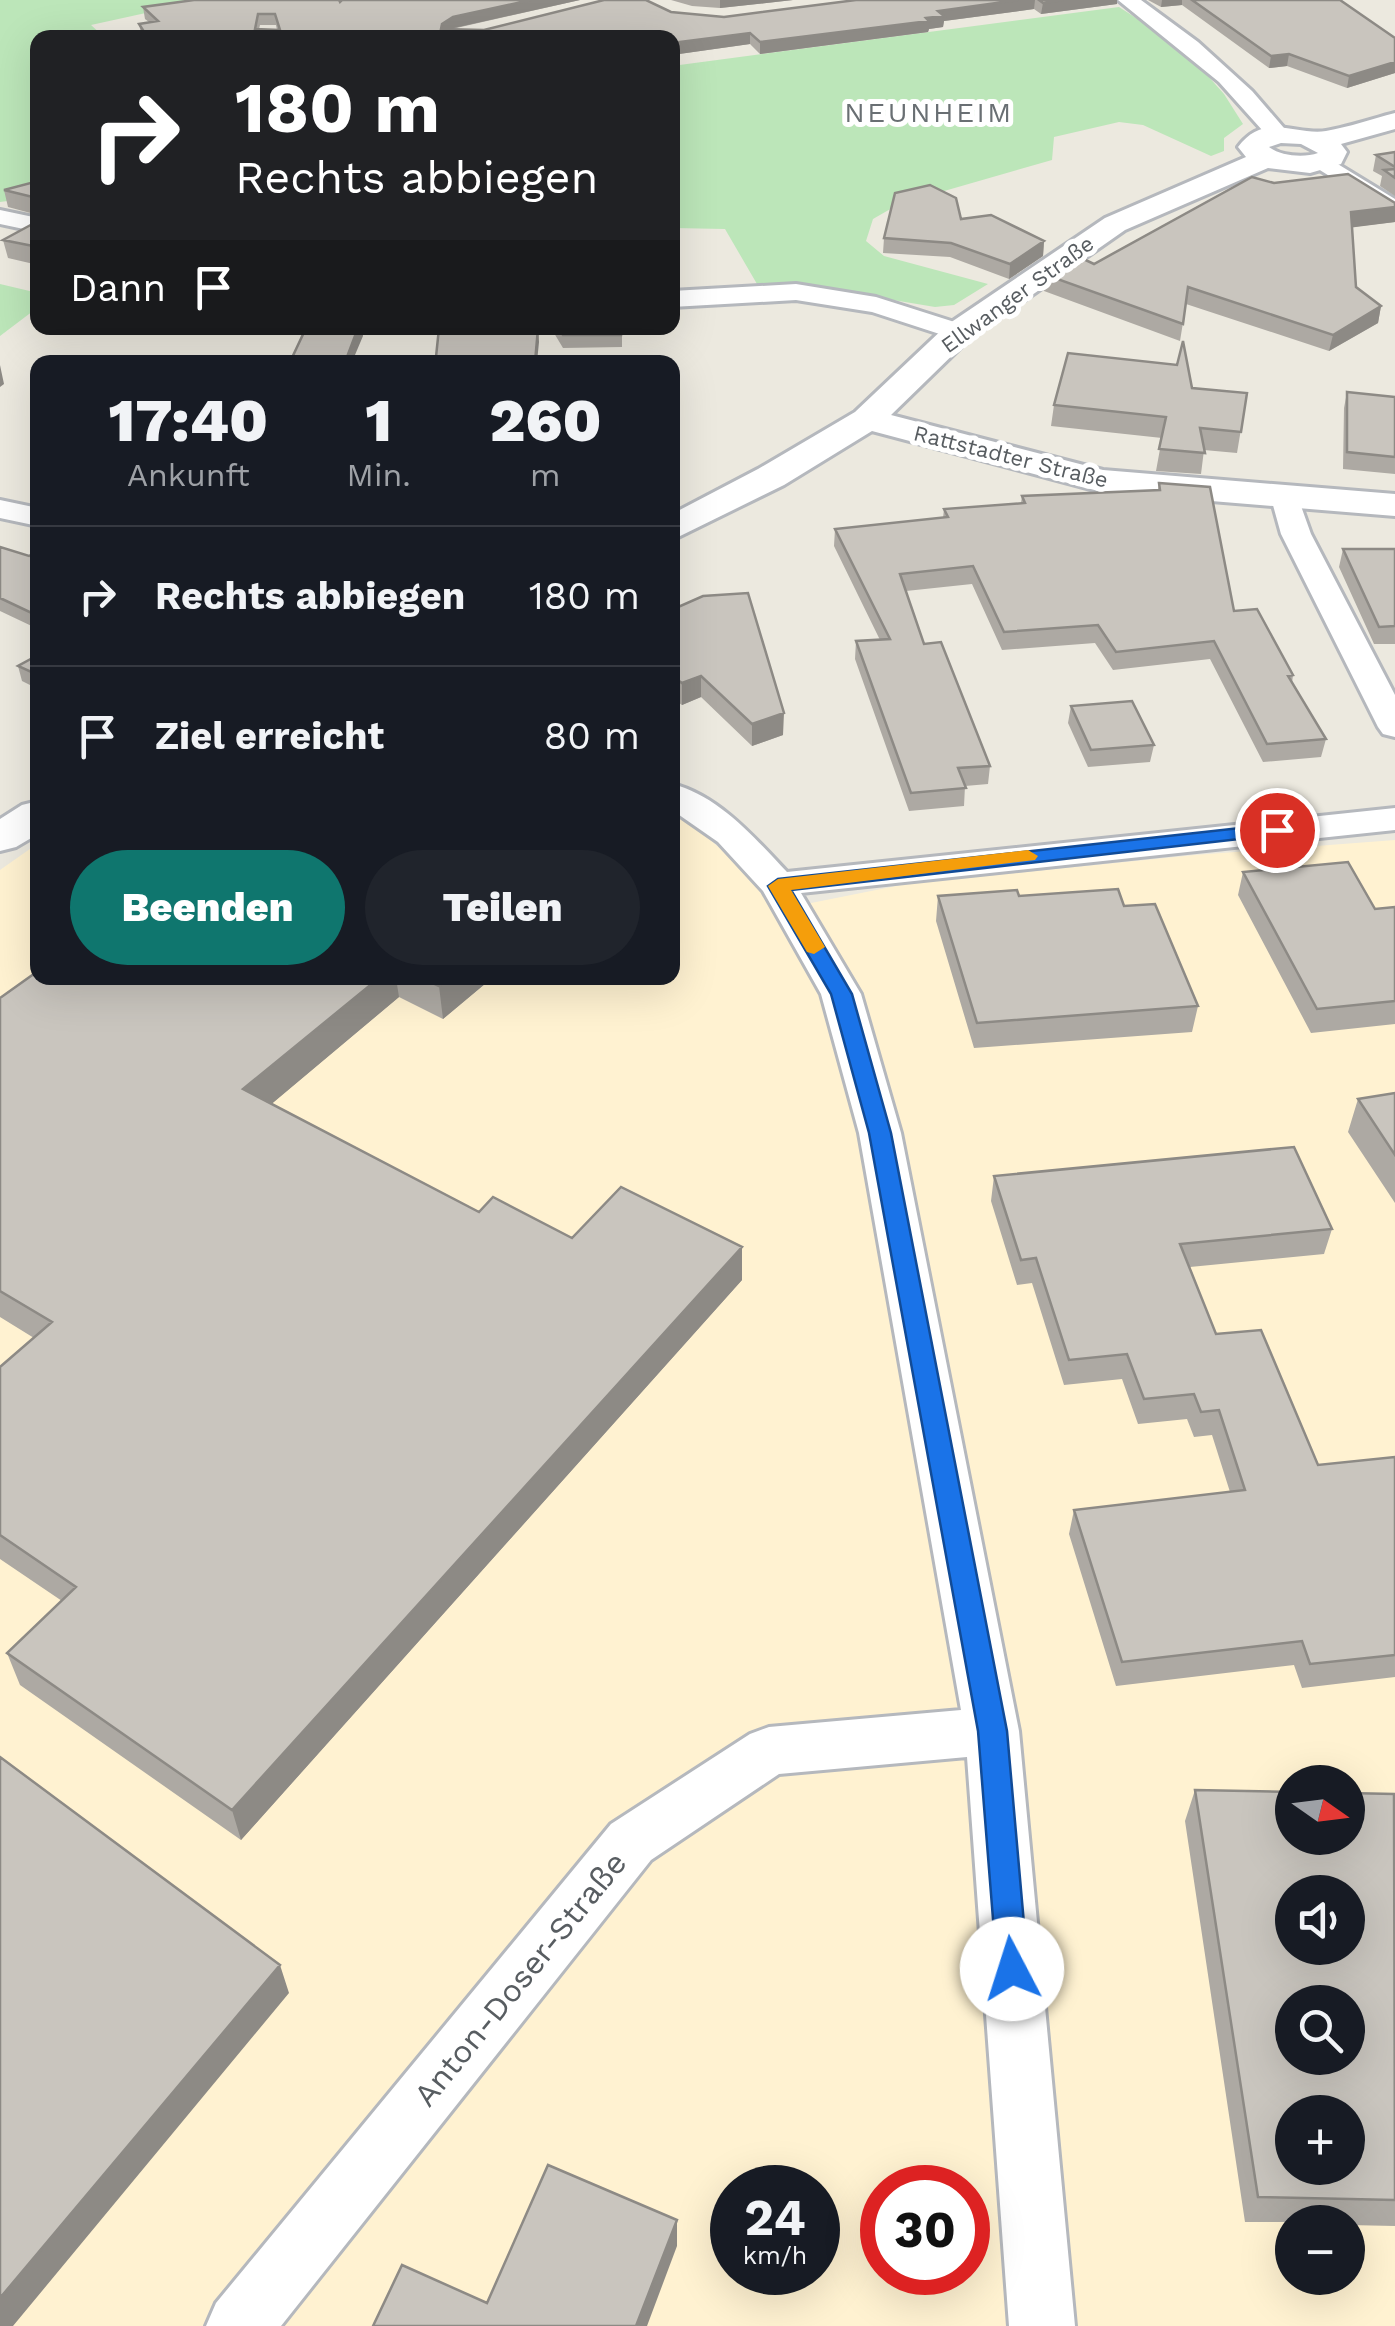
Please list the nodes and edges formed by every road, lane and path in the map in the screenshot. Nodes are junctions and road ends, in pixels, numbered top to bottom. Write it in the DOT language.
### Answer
graph roads {
  1 [pos="1128,0"];
  2 [pos="1395,121"];
  3 [pos="1272,147"];
  4 [pos="1321,152"];
  5 [pos="1395,210"];
  6 [pos="0,216"];
  7 [pos="30,223"];
  8 [pos="680,299"];
  9 [pos="958,332"];
  10 [pos="867,419"];
  11 [pos="1286,498"];
  12 [pos="1395,505"];
  13 [pos="0,509"];
  14 [pos="30,515"];
  15 [pos="680,525"];
  16 [pos="1395,727"];
  17 [pos="680,800"];
  18 [pos="30,819"];
  19 [pos="1395,819"];
  20 [pos="0,838"];
  21 [pos="778,886"];
  22 [pos="992,1731"];
  23 [pos="238,2326"];
  24 [pos="1042,2326"];
  1 -- 3 [label="street"];
  2 -- 4 [label="street, Ellwanger Straße"];
  3 -- 4 [label="street, Ellwanger Straße"];
  3 -- 9 [label="street, Ellwanger Straße"];
  4 -- 5 [label="street"];
  6 -- 7 [label="street"];
  8 -- 9 [label="street"];
  9 -- 10 [label="street, Ellwanger Straße"];
  10 -- 11 [label="street, Rattstadter Straße"];
  10 -- 15 [label="street, Ellwanger Straße"];
  11 -- 12 [label="street, Rattstadter Straße"];
  11 -- 16 [label="street"];
  13 -- 14 [label="street"];
  17 -- 21 [label="street"];
  18 -- 20 [label="street"];
  19 -- 21 [label="street"];
  21 -- 22 [label="street"];
  22 -- 23 [label="street, Anton-Doser-Straße"];
  22 -- 24 [label="street"];
}
